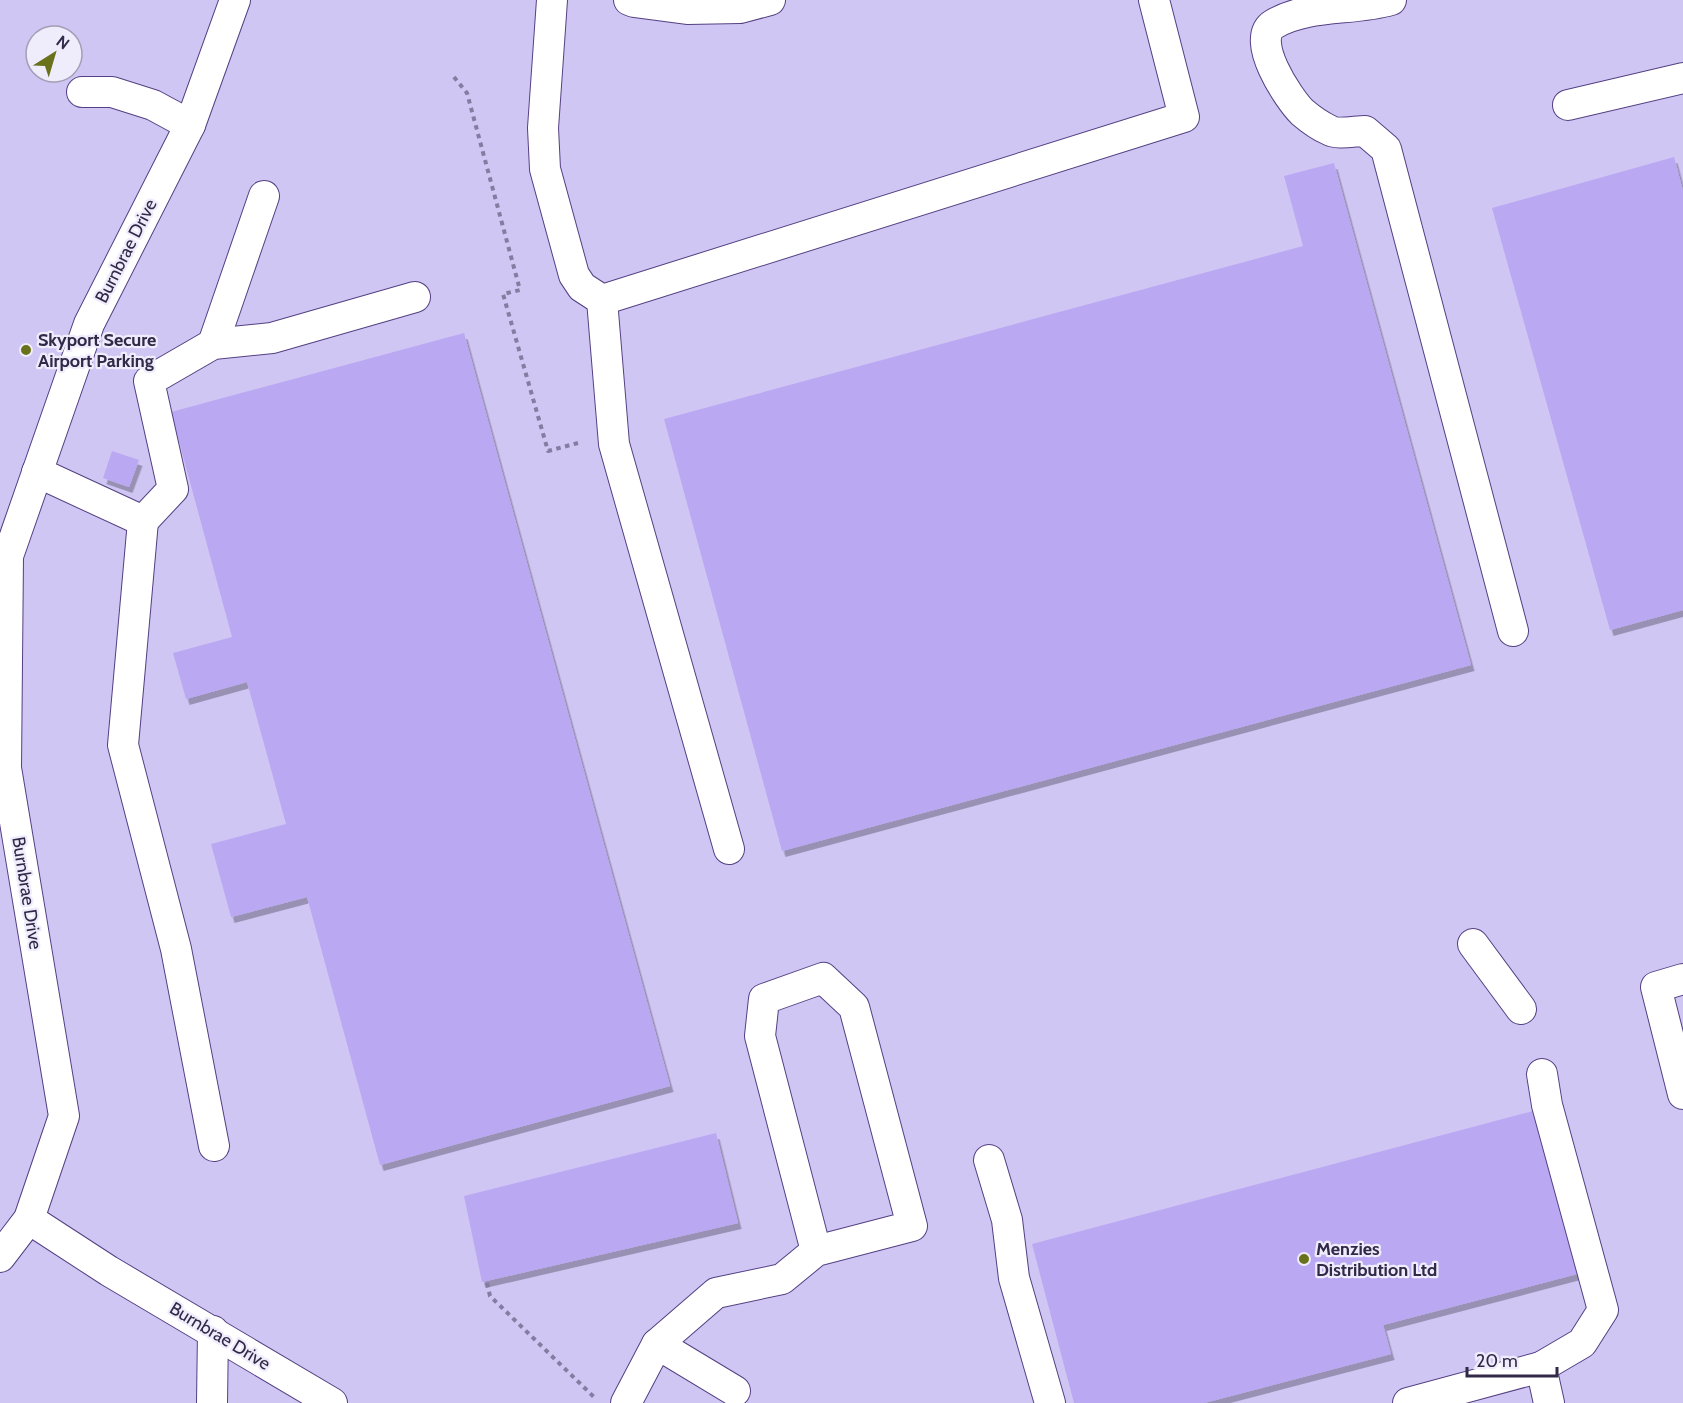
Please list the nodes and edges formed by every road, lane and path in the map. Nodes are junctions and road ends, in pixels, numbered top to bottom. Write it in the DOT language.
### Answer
graph roads {
  1 [pos="235,0"];
  2 [pos="552,0"];
  3 [pos="629,0"];
  4 [pos="770,0"];
  5 [pos="1154,0"];
  6 [pos="1388,1"];
  7 [pos="454,77"];
  8 [pos="1683,78"];
  9 [pos="82,92"];
  10 [pos="1568,105"];
  11 [pos="190,125"];
  12 [pos="264,196"];
  13 [pos="415,297"];
  14 [pos="602,300"];
  15 [pos="213,344"];
  16 [pos="578,443"];
  17 [pos="37,472"];
  18 [pos="143,521"];
  19 [pos="1513,631"];
  20 [pos="729,849"];
  21 [pos="1473,944"];
  22 [pos="1683,979"];
  23 [pos="1521,1009"];
  24 [pos="1542,1074"];
  25 [pos="1683,1094"];
  26 [pos="214,1146"];
  27 [pos="989,1160"];
  28 [pos="29,1219"];
  29 [pos="816,1251"];
  30 [pos="0,1257"];
  31 [pos="487,1283"];
  32 [pos="213,1331"];
  33 [pos="657,1344"];
  34 [pos="1541,1367"];
  35 [pos="735,1391"];
  36 [pos="633,1398"];
  37 [pos="212,1403"];
  38 [pos="332,1403"];
  39 [pos="600,1403"];
  40 [pos="1050,1403"];
  41 [pos="1408,1403"];
  42 [pos="1549,1403"];
  1 -- 11 [label="street, Burnbrae Drive"];
  2 -- 14 [label="street"];
  3 -- 4 [label="street"];
  5 -- 14 [label="street"];
  6 -- 19 [label="street"];
  7 -- 16 [label="path"];
  8 -- 10 [label="street"];
  9 -- 11 [label="street"];
  11 -- 17 [label="street, Burnbrae Drive"];
  12 -- 15 [label="street"];
  13 -- 15 [label="street"];
  14 -- 20 [label="street"];
  15 -- 18 [label="street"];
  17 -- 18 [label="street"];
  17 -- 28 [label="street, Burnbrae Drive"];
  18 -- 26 [label="street"];
  21 -- 23 [label="street"];
  22 -- 25 [label="street"];
  24 -- 34 [label="street"];
  27 -- 40 [label="street"];
  28 -- 30 [label="street"];
  28 -- 32 [label="street, Burnbrae Drive"];
  29 -- 29 [label="street"];
  29 -- 33 [label="street"];
  31 -- 39 [label="path"];
  32 -- 37 [label="street"];
  32 -- 38 [label="street, Burnbrae Drive"];
  33 -- 35 [label="street"];
  33 -- 36 [label="street"];
  34 -- 41 [label="street"];
  34 -- 42 [label="street"];
}
